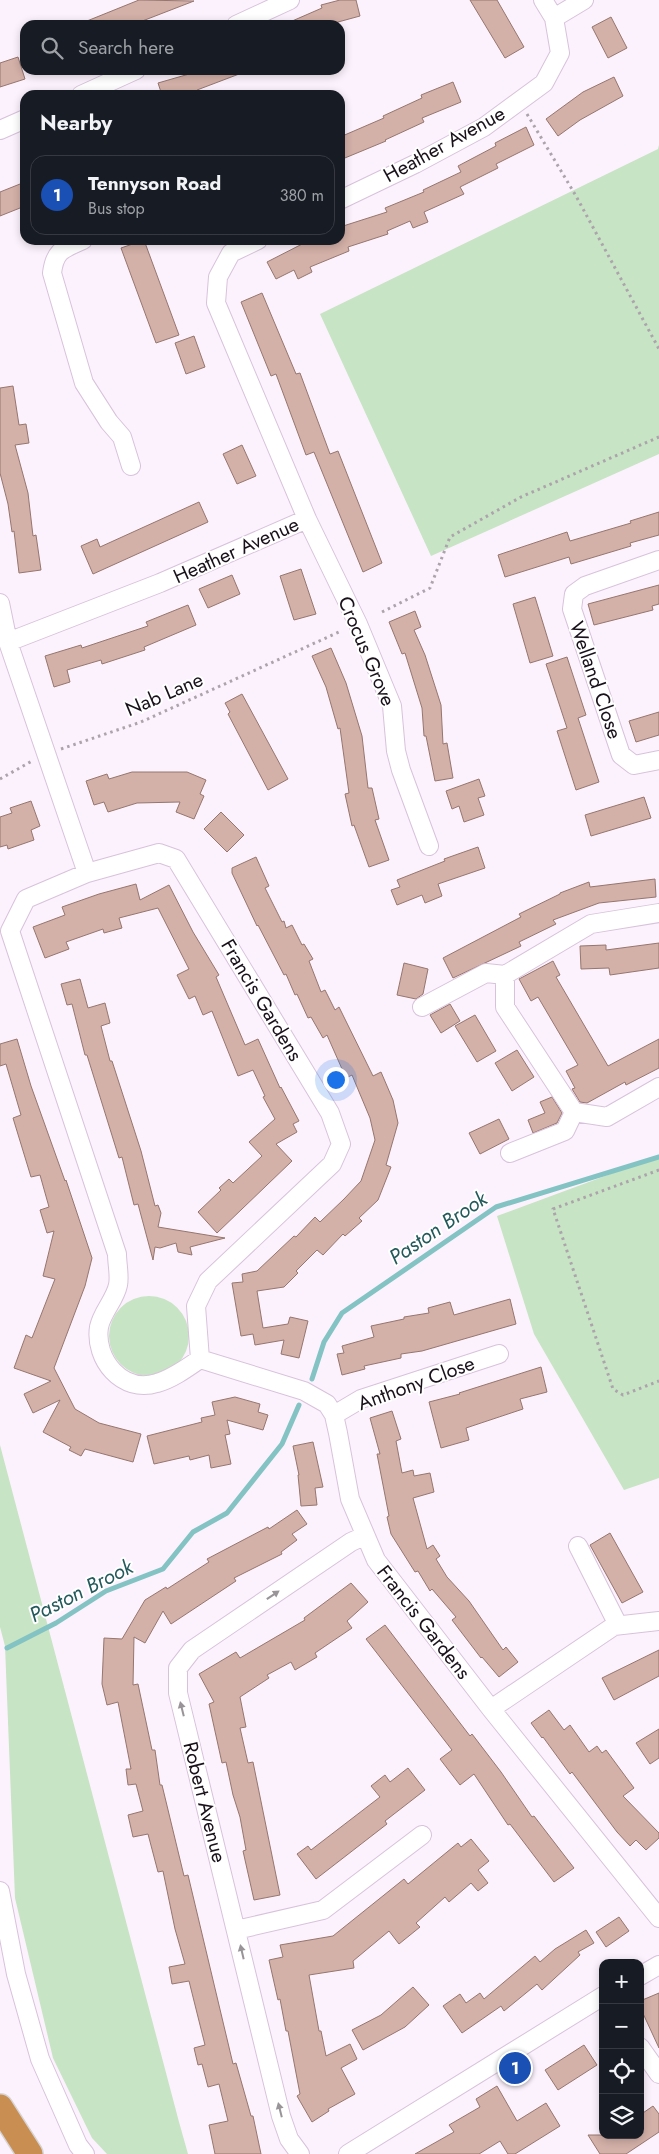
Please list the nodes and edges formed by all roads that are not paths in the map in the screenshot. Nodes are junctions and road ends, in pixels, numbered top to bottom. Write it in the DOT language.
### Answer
graph roads {
  1 [pos="290,0"];
  2 [pos="543,0"];
  3 [pos="584,0"];
  4 [pos="554,18"];
  5 [pos="247,20"];
  6 [pos="125,75"];
  7 [pos="92,90"];
  8 [pos="20,122"];
  9 [pos="0,130"];
  10 [pos="345,198"];
  11 [pos="71,245"];
  12 [pos="248,245"];
  13 [pos="131,466"];
  14 [pos="307,519"];
  15 [pos="659,560"];
  16 [pos="0,603"];
  17 [pos="8,642"];
  18 [pos="659,760"];
  19 [pos="429,846"];
  20 [pos="87,873"];
  21 [pos="659,914"];
  22 [pos="506,976"];
  23 [pos="422,1007"];
  24 [pos="659,1087"];
  25 [pos="574,1112"];
  26 [pos="510,1153"];
  27 [pos="499,1354"];
  28 [pos="200,1359"];
  29 [pos="334,1415"];
  30 [pos="364,1536"];
  31 [pos="578,1546"];
  32 [pos="659,1621"];
  33 [pos="618,1625"];
  34 [pos="491,1709"];
  35 [pos="422,1835"];
  36 [pos="0,1891"];
  37 [pos="659,1918"];
  38 [pos="236,1930"];
  39 [pos="659,1965"];
  40 [pos="644,1974"];
  41 [pos="599,1998"];
  42 [pos="641,2049"];
  43 [pos="659,2074"];
  44 [pos="0,2107"];
  45 [pos="0,2130"];
  46 [pos="19,2154"];
  47 [pos="30,2154"];
  48 [pos="85,2154"];
  49 [pos="300,2154"];
  50 [pos="348,2154"];
  1 -- 5 [label="street"];
  2 -- 4 [label="street, Heather Avenue"];
  3 -- 4 [label="street"];
  4 -- 10 [label="street, Heather Avenue"];
  6 -- 7 [label="street"];
  8 -- 9 [label="street"];
  11 -- 13 [label="street"];
  12 -- 14 [label="street, Heather Avenue"];
  14 -- 17 [label="street, Heather Avenue"];
  14 -- 19 [label="street, Crocus Grove"];
  15 -- 18 [label="street, Welland Close"];
  16 -- 17 [label="street"];
  17 -- 20 [label="street"];
  20 -- 28 [label="street, Francis Gardens"];
  20 -- 28 [label="street, Francis Gardens"];
  21 -- 22 [label="street"];
  22 -- 23 [label="street"];
  22 -- 25 [label="street"];
  24 -- 25 [label="street"];
  25 -- 26 [label="street"];
  27 -- 29 [label="street, Anthony Close"];
  28 -- 29 [label="street"];
  29 -- 30 [label="street, Francis Gardens"];
  30 -- 34 [label="street, Francis Gardens"];
  38 -- 30 [label="street, Robert Avenue, one-way"];
  31 -- 33 [label="street"];
  32 -- 33 [label="street"];
  33 -- 34 [label="street"];
  34 -- 37 [label="street, Francis Gardens"];
  35 -- 38 [label="street"];
  36 -- 48 [label="street"];
  49 -- 38 [label="street, Robert Avenue, one-way"];
  39 -- 40 [label="street"];
  41 -- 50 [label="street"];
  42 -- 43 [label="street"];
  44 -- 47 [label="highway"];
  45 -- 46 [label="highway"];
}
